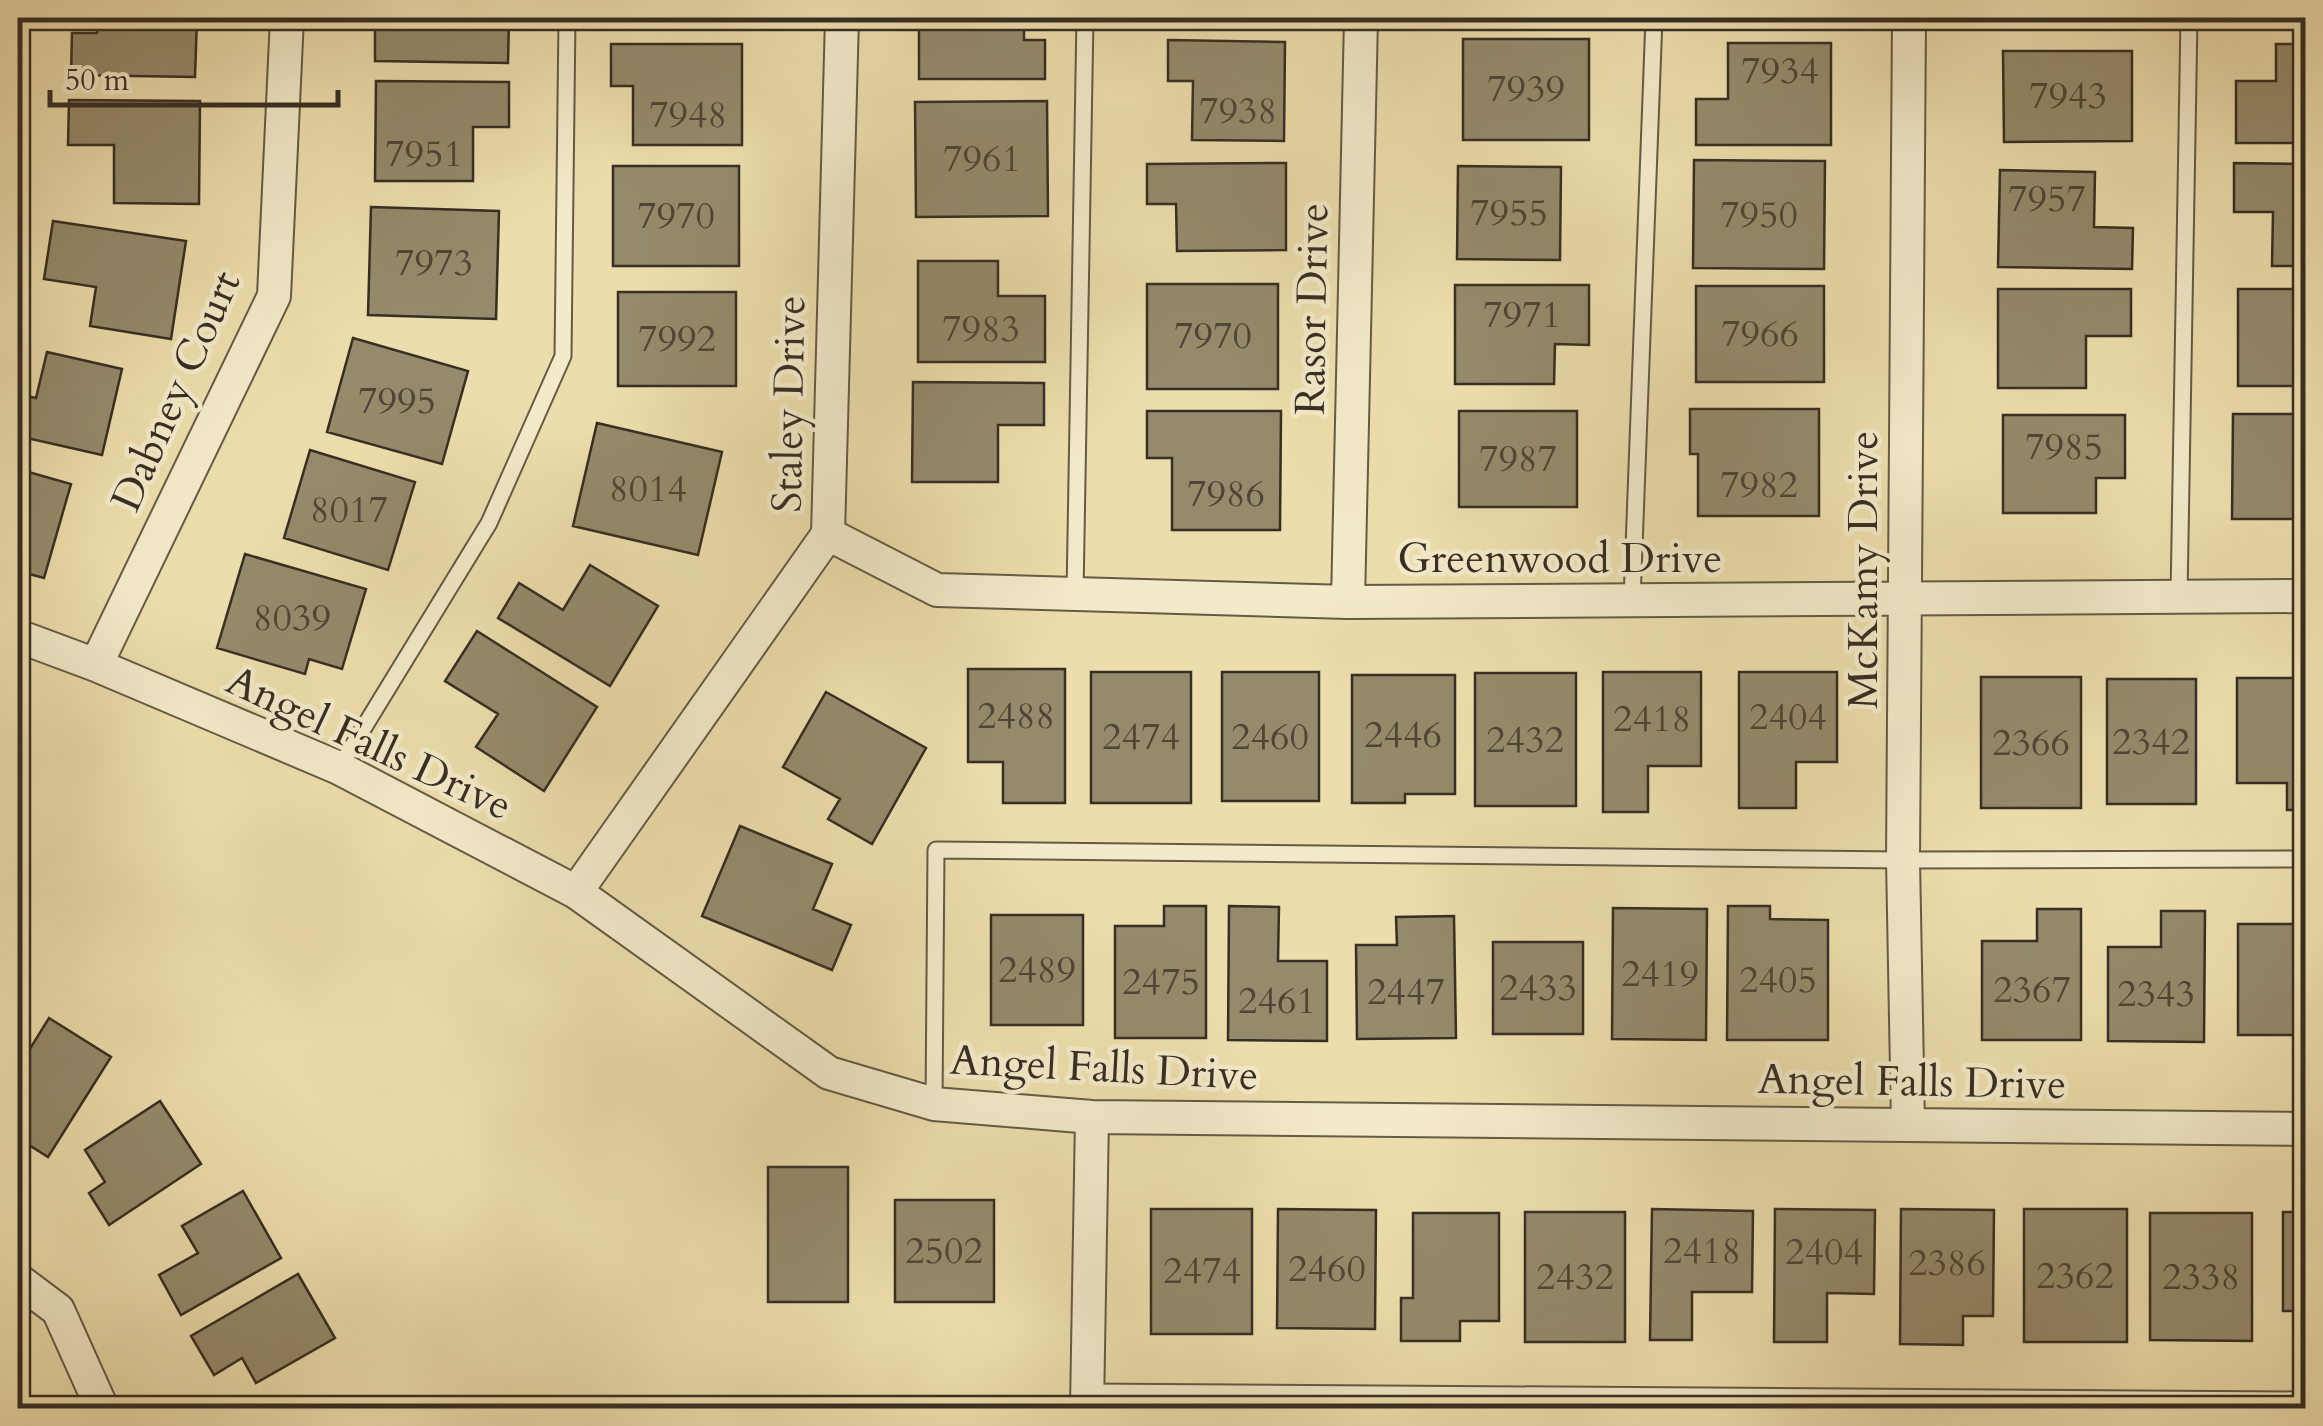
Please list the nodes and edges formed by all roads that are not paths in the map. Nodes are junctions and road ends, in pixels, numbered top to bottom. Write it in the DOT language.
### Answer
graph roads {
  1 [pos="18,18"];
  2 [pos="286,18"];
  3 [pos="567,18"];
  4 [pos="842,18"];
  5 [pos="1085,18"];
  6 [pos="1361,18"];
  7 [pos="1654,18"];
  8 [pos="1909,18"];
  9 [pos="2189,18"];
  10 [pos="18,102"];
  11 [pos="828,534"];
  12 [pos="1075,594"];
  13 [pos="2306,596"];
  14 [pos="2179,597"];
  15 [pos="1905,598"];
  16 [pos="1632,600"];
  17 [pos="1348,602"];
  18 [pos="18,636"];
  19 [pos="96,665"];
  20 [pos="339,768"];
  21 [pos="2306,859"];
  22 [pos="1903,860"];
  23 [pos="576,892"];
  24 [pos="934,1104"];
  25 [pos="1092,1117"];
  26 [pos="1908,1124"];
  27 [pos="2306,1129"];
  28 [pos="18,1280"];
  29 [pos="1087,1400"];
  30 [pos="2306,1400"];
  31 [pos="102,1408"];
  1 -- 10 [label="lane"];
  2 -- 19 [label="street, Dabney Court"];
  3 -- 20 [label="lane"];
  4 -- 11 [label="street, Staley Drive"];
  5 -- 12 [label="lane"];
  6 -- 17 [label="street, Rasor Drive"];
  7 -- 16 [label="lane"];
  8 -- 15 [label="street, McKamy Drive"];
  9 -- 14 [label="lane"];
  11 -- 12 [label="street, Greenwood Drive"];
  11 -- 23 [label="street, Staley Drive"];
  12 -- 17 [label="street, Greenwood Drive"];
  13 -- 14 [label="street, Greenwood Drive"];
  14 -- 15 [label="street, Greenwood Drive"];
  15 -- 16 [label="street, Greenwood Drive"];
  15 -- 22 [label="street, McKamy Drive"];
  16 -- 17 [label="street, Greenwood Drive"];
  18 -- 19 [label="street, Angel Falls Drive"];
  19 -- 20 [label="street, Angel Falls Drive"];
  20 -- 23 [label="street, Angel Falls Drive"];
  21 -- 22 [label="lane"];
  22 -- 24 [label="lane"];
  22 -- 26 [label="street, McKamy Drive"];
  23 -- 24 [label="street, Angel Falls Drive"];
  24 -- 25 [label="street, Angel Falls Drive"];
  25 -- 26 [label="street, Angel Falls Drive"];
  25 -- 29 [label="street"];
  26 -- 27 [label="street, Angel Falls Drive"];
  28 -- 31 [label="street"];
  29 -- 30 [label="lane"];
}
